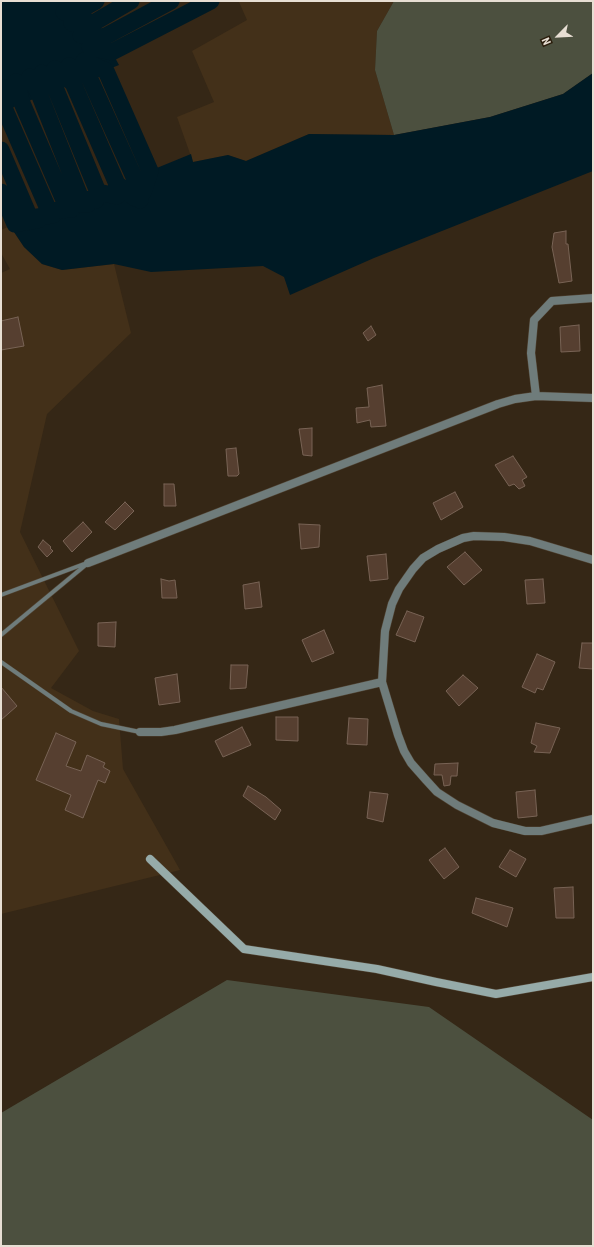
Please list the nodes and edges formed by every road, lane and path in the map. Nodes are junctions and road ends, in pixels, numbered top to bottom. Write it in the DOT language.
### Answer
graph roads {
  1 [pos="593,298"];
  2 [pos="536,396"];
  3 [pos="593,398"];
  4 [pos="593,560"];
  5 [pos="88,563"];
  6 [pos="1,595"];
  7 [pos="1,635"];
  8 [pos="1,662"];
  9 [pos="382,682"];
  10 [pos="140,732"];
  11 [pos="593,819"];
  12 [pos="150,859"];
  13 [pos="593,976"];
  1 -- 2 [label="street"];
  2 -- 3 [label="street"];
  2 -- 5 [label="street"];
  4 -- 9 [label="street"];
  5 -- 6 [label="lane"];
  5 -- 7 [label="lane"];
  8 -- 10 [label="lane"];
  9 -- 10 [label="street"];
  9 -- 11 [label="street"];
  12 -- 13 [label="street"];
}
